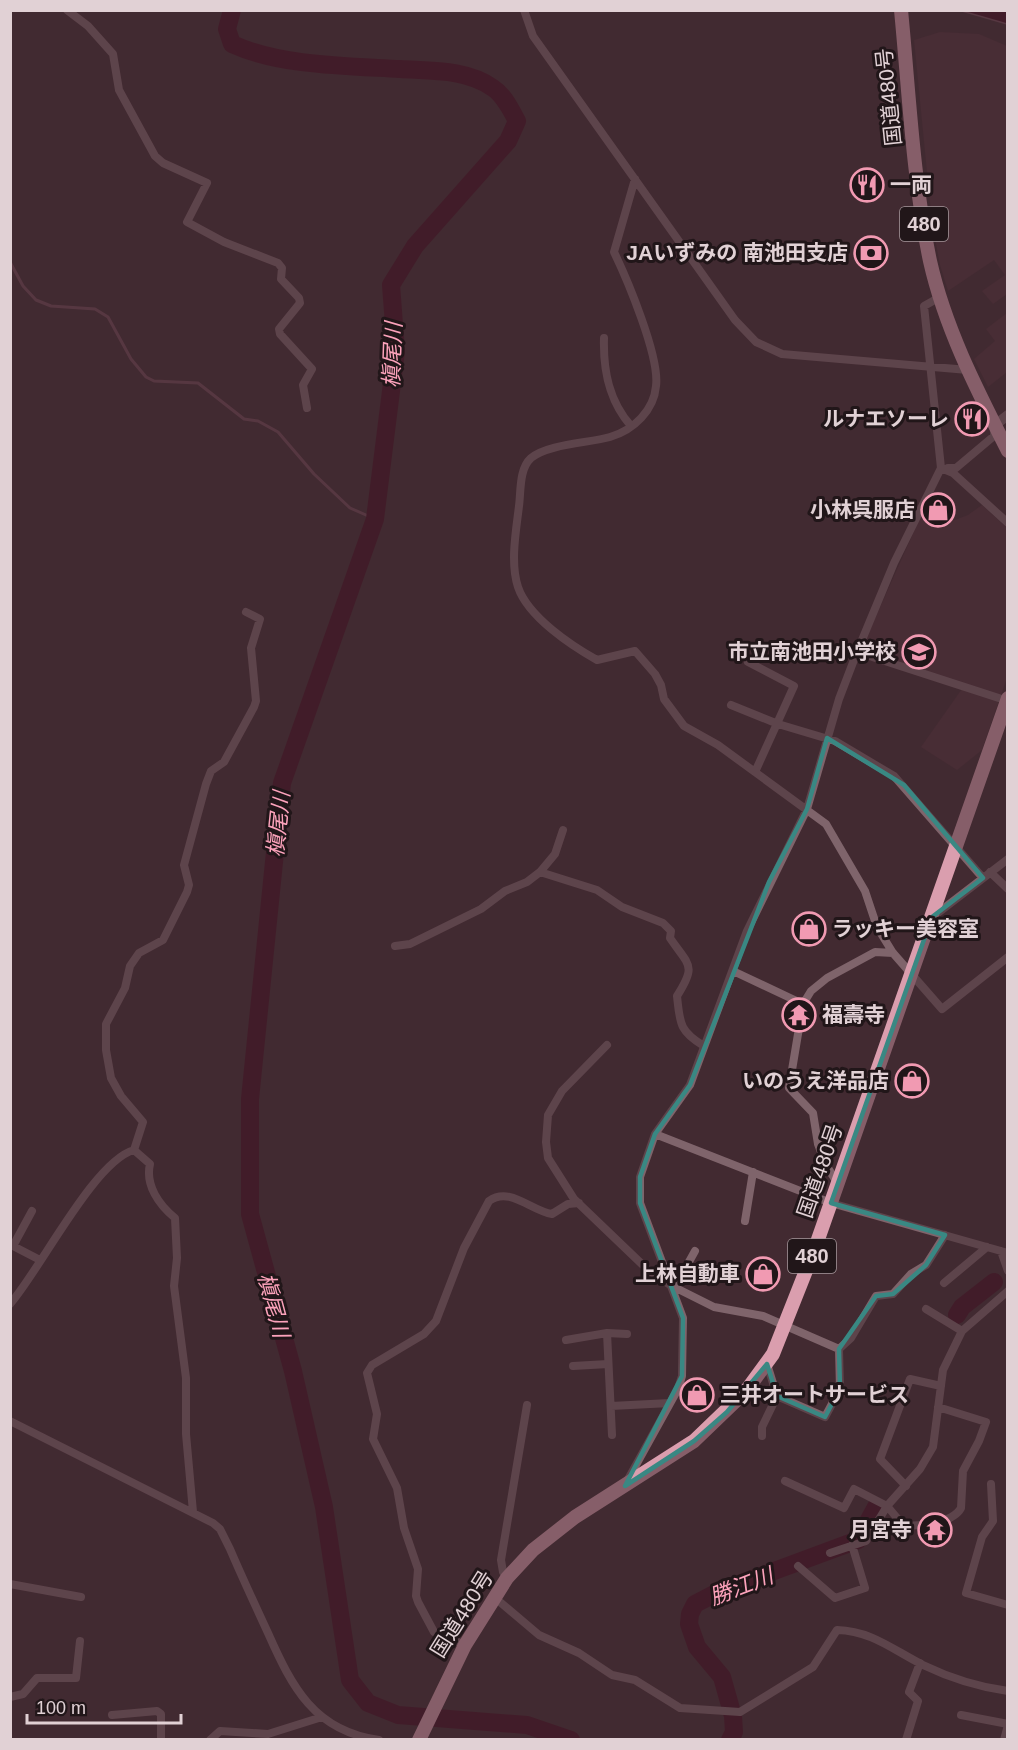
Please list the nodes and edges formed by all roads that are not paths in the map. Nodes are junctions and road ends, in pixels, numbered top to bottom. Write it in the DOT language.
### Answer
graph roads {
  1 [pos="67,10"];
  2 [pos="524,10"];
  3 [pos="901,10"];
  4 [pos="635,179"];
  5 [pos="940,297"];
  6 [pos="604,339"];
  7 [pos="932,368"];
  8 [pos="968,370"];
  9 [pos="307,408"];
  10 [pos="1008,415"];
  11 [pos="995,425"];
  12 [pos="631,426"];
  13 [pos="1008,451"];
  14 [pos="941,468"];
  15 [pos="1008,523"];
  16 [pos="246,612"];
  17 [pos="857,652"];
  18 [pos="748,662"];
  19 [pos="1007,700"];
  20 [pos="731,705"];
  21 [pos="778,724"];
  22 [pos="827,738"];
  23 [pos="754,772"];
  24 [pos="807,810"];
  25 [pos="563,830"];
  26 [pos="957,846"];
  27 [pos="1008,859"];
  28 [pos="540,872"];
  29 [pos="986,875"];
  30 [pos="1008,889"];
  31 [pos="934,911"];
  32 [pos="395,946"];
  33 [pos="893,952"];
  34 [pos="1008,957"];
  35 [pos="733,971"];
  36 [pos="912,975"];
  37 [pos="803,1004"];
  38 [pos="607,1045"];
  39 [pos="704,1046"];
  40 [pos="655,1134"];
  41 [pos="134,1150"];
  42 [pos="753,1172"];
  43 [pos="838,1184"];
  44 [pos="579,1203"];
  45 [pos="831,1203"];
  46 [pos="32,1211"];
  47 [pos="745,1221"];
  48 [pos="945,1235"];
  49 [pos="987,1247"];
  50 [pos="695,1251"];
  51 [pos="1004,1252"];
  52 [pos="40,1260"];
  53 [pos="1008,1271"];
  54 [pos="944,1283"];
  55 [pos="673,1286"];
  56 [pos="1008,1291"];
  57 [pos="10,1304"];
  58 [pos="926,1309"];
  59 [pos="786,1324"];
  60 [pos="962,1332"];
  61 [pos="607,1333"];
  62 [pos="627,1334"];
  63 [pos="566,1340"];
  64 [pos="839,1349"];
  65 [pos="608,1364"];
  66 [pos="767,1364"];
  67 [pos="573,1366"];
  68 [pos="940,1386"];
  69 [pos="777,1396"];
  70 [pos="670,1403"];
  71 [pos="527,1405"];
  72 [pos="611,1406"];
  73 [pos="938,1407"];
  74 [pos="10,1421"];
  75 [pos="612,1435"];
  76 [pos="762,1436"];
  77 [pos="785,1481"];
  78 [pos="991,1484"];
  79 [pos="625,1486"];
  80 [pos="906,1486"];
  81 [pos="887,1506"];
  82 [pos="193,1512"];
  83 [pos="852,1545"];
  84 [pos="830,1553"];
  85 [pos="798,1566"];
  86 [pos="507,1578"];
  87 [pos="10,1584"];
  88 [pos="494,1596"];
  89 [pos="81,1597"];
  90 [pos="1008,1605"];
  91 [pos="80,1641"];
  92 [pos="465,1645"];
  93 [pos="920,1663"];
  94 [pos="1008,1691"];
  95 [pos="10,1697"];
  96 [pos="112,1715"];
  97 [pos="962,1716"];
  98 [pos="322,1718"];
  99 [pos="1008,1724"];
  100 [pos="421,1736"];
  101 [pos="161,1740"];
  102 [pos="210,1740"];
  103 [pos="379,1740"];
  104 [pos="906,1740"];
  105 [pos="1004,1740"];
  1 -- 9 [label="street"];
  2 -- 4 [label="street"];
  3 -- 5 [label="highway, 国道480号 / 480"];
  4 -- 7 [label="street"];
  4 -- 12 [label="street"];
  5 -- 7 [label="street"];
  5 -- 8 [label="highway, 国道480号 / 480"];
  6 -- 12 [label="street"];
  7 -- 8 [label="street"];
  7 -- 14 [label="street"];
  8 -- 11 [label="highway, 国道480号 / 480"];
  10 -- 11 [label="street"];
  11 -- 13 [label="highway, 国道480号 / 480"];
  11 -- 14 [label="street"];
  12 -- 23 [label="street"];
  14 -- 15 [label="street"];
  14 -- 17 [label="street"];
  16 -- 41 [label="street"];
  17 -- 19 [label="street"];
  17 -- 22 [label="street"];
  18 -- 21 [label="street"];
  19 -- 26 [label="highway, 国道480号 / 480"];
  20 -- 21 [label="street"];
  21 -- 22 [label="street"];
  21 -- 23 [label="street"];
  22 -- 24 [label="street"];
  22 -- 26 [label="street"];
  23 -- 24 [label="street"];
  24 -- 33 [label="street"];
  24 -- 35 [label="street"];
  25 -- 28 [label="street"];
  26 -- 29 [label="street"];
  26 -- 31 [label="highway, 国道480号 / 480"];
  27 -- 29 [label="street"];
  28 -- 32 [label="street"];
  28 -- 39 [label="street"];
  29 -- 30 [label="street"];
  29 -- 31 [label="street"];
  31 -- 36 [label="highway, 国道480号 / 480"];
  33 -- 36 [label="street"];
  33 -- 37 [label="street"];
  34 -- 36 [label="street"];
  35 -- 37 [label="street"];
  35 -- 39 [label="street"];
  36 -- 43 [label="highway, 国道480号 / 480"];
  37 -- 43 [label="street"];
  38 -- 44 [label="street"];
  39 -- 40 [label="street"];
  40 -- 42 [label="street"];
  40 -- 55 [label="street"];
  41 -- 52 [label="street"];
  41 -- 82 [label="street"];
  42 -- 45 [label="street"];
  42 -- 47 [label="street"];
  43 -- 45 [label="highway, 国道480号 / 480"];
  44 -- 55 [label="street"];
  44 -- 92 [label="street"];
  45 -- 48 [label="street"];
  45 -- 59 [label="highway, 国道480号 / 480"];
  46 -- 52 [label="street"];
  48 -- 49 [label="street"];
  48 -- 64 [label="street"];
  49 -- 51 [label="street"];
  49 -- 54 [label="street"];
  50 -- 55 [label="street"];
  51 -- 53 [label="street"];
  52 -- 57 [label="street"];
  55 -- 59 [label="street"];
  55 -- 70 [label="street"];
  56 -- 60 [label="street"];
  58 -- 60 [label="street"];
  59 -- 64 [label="street"];
  59 -- 66 [label="highway, 国道480号 / 480"];
  60 -- 68 [label="street"];
  61 -- 62 [label="street"];
  61 -- 63 [label="street"];
  61 -- 65 [label="street"];
  64 -- 69 [label="street"];
  65 -- 67 [label="street"];
  65 -- 72 [label="street"];
  66 -- 69 [label="street"];
  66 -- 79 [label="highway, 国道480号 / 480"];
  68 -- 73 [label="street"];
  68 -- 80 [label="street"];
  69 -- 76 [label="street"];
  70 -- 72 [label="street"];
  70 -- 79 [label="street"];
  71 -- 86 [label="street"];
  72 -- 75 [label="street"];
  73 -- 80 [label="street"];
  73 -- 81 [label="street"];
  74 -- 82 [label="street"];
  77 -- 81 [label="street"];
  78 -- 90 [label="street"];
  79 -- 86 [label="highway, 国道480号 / 480"];
  80 -- 81 [label="street"];
  81 -- 83 [label="street"];
  82 -- 98 [label="street"];
  83 -- 84 [label="street"];
  83 -- 85 [label="street"];
  86 -- 88 [label="highway, 国道480号 / 480"];
  87 -- 89 [label="street"];
  88 -- 92 [label="highway, 国道480号 / 480"];
  88 -- 93 [label="street"];
  91 -- 95 [label="street"];
  92 -- 100 [label="highway, 国道480号 / 480"];
  93 -- 94 [label="street"];
  93 -- 104 [label="street"];
  96 -- 101 [label="street"];
  97 -- 99 [label="street"];
  98 -- 102 [label="street"];
  98 -- 103 [label="street"];
  99 -- 105 [label="street"];
}
